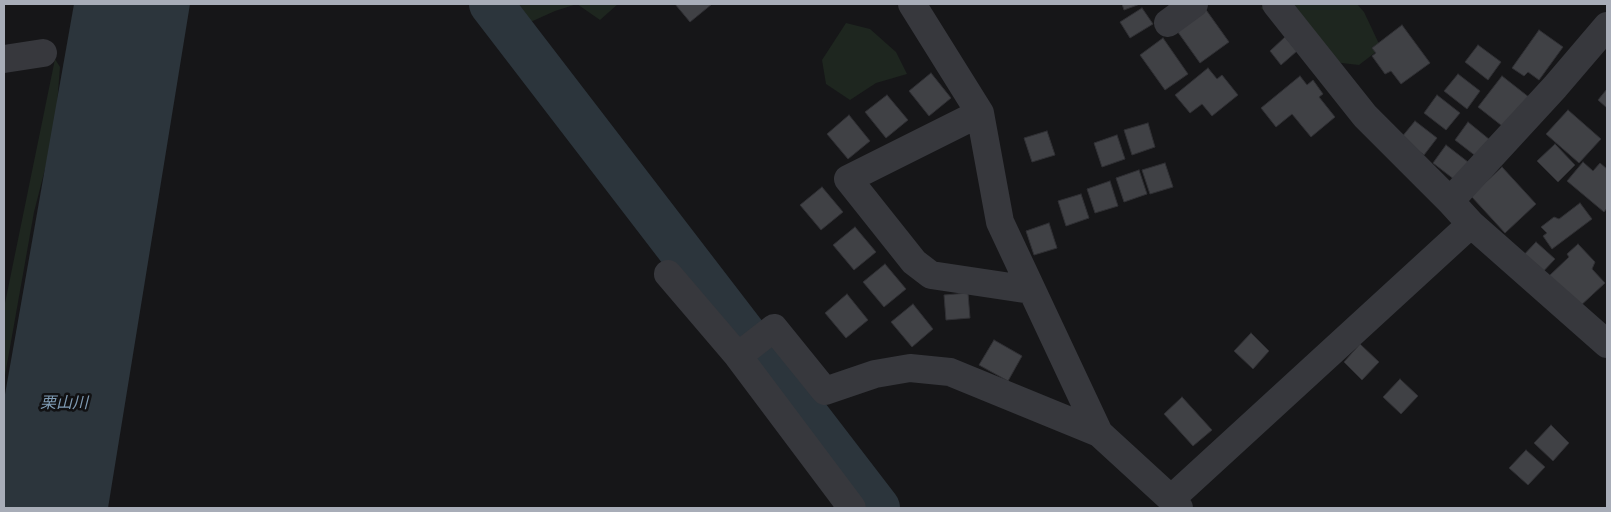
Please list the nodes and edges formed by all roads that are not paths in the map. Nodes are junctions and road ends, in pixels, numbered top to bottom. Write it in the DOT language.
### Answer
graph roads {
  1 [pos="912,4"];
  2 [pos="1194,4"];
  3 [pos="1276,4"];
  4 [pos="1168,23"];
  5 [pos="1607,26"];
  6 [pos="43,53"];
  7 [pos="4,59"];
  8 [pos="980,113"];
  9 [pos="1450,201"];
  10 [pos="1471,224"];
  11 [pos="668,274"];
  12 [pos="1032,290"];
  13 [pos="1607,344"];
  14 [pos="738,356"];
  15 [pos="1098,434"];
  16 [pos="1175,504"];
  17 [pos="852,508"];
  1 -- 8 [label="street"];
  2 -- 4 [label="street"];
  3 -- 9 [label="street"];
  5 -- 9 [label="street"];
  6 -- 7 [label="street"];
  8 -- 12 [label="street"];
  8 -- 12 [label="street"];
  9 -- 10 [label="street"];
  10 -- 13 [label="street"];
  10 -- 16 [label="street"];
  11 -- 14 [label="street"];
  12 -- 15 [label="street"];
  14 -- 15 [label="street"];
  14 -- 17 [label="street"];
  15 -- 16 [label="street"];
}
